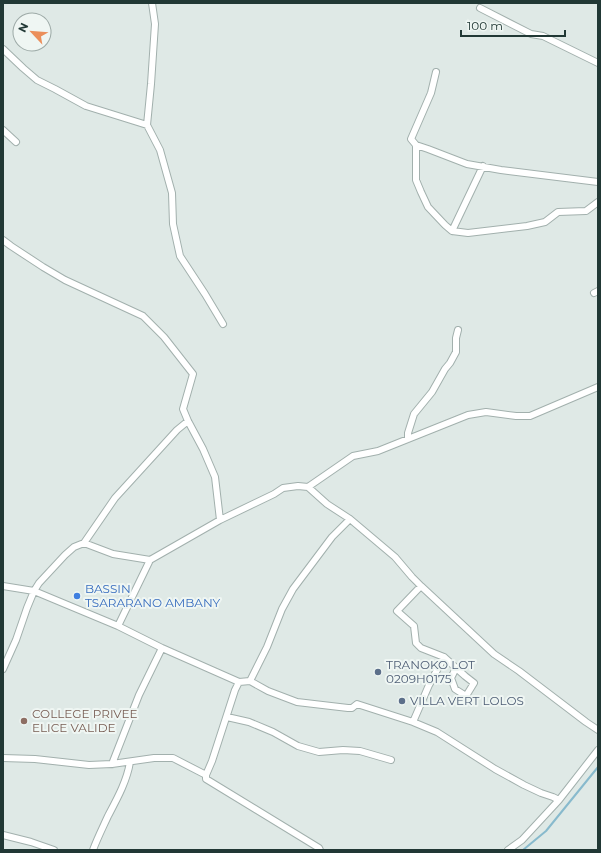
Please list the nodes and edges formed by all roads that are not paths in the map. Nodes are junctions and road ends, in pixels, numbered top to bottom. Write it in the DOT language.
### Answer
graph roads {
  1 [pos="152,3"];
  2 [pos="480,8"];
  3 [pos="4,51"];
  4 [pos="598,63"];
  5 [pos="436,72"];
  6 [pos="147,125"];
  7 [pos="3,130"];
  8 [pos="16,142"];
  9 [pos="416,145"];
  10 [pos="483,166"];
  11 [pos="598,182"];
  12 [pos="598,202"];
  13 [pos="452,231"];
  14 [pos="3,240"];
  15 [pos="223,324"];
  16 [pos="458,330"];
  17 [pos="598,387"];
  18 [pos="188,421"];
  19 [pos="408,439"];
  20 [pos="308,487"];
  21 [pos="350,519"];
  22 [pos="220,520"];
  23 [pos="84,543"];
  24 [pos="150,560"];
  25 [pos="3,586"];
  26 [pos="421,586"];
  27 [pos="34,592"];
  28 [pos="118,626"];
  29 [pos="162,648"];
  30 [pos="444,657"];
  31 [pos="456,668"];
  32 [pos="3,669"];
  33 [pos="250,681"];
  34 [pos="239,682"];
  35 [pos="227,717"];
  36 [pos="413,722"];
  37 [pos="598,730"];
  38 [pos="598,750"];
  39 [pos="3,758"];
  40 [pos="391,760"];
  41 [pos="130,762"];
  42 [pos="112,764"];
  43 [pos="206,775"];
  44 [pos="560,800"];
  45 [pos="3,835"];
  46 [pos="54,850"];
  47 [pos="92,850"];
  48 [pos="320,850"];
  49 [pos="508,850"];
  1 -- 6 [label="street"];
  2 -- 4 [label="street"];
  3 -- 6 [label="street"];
  5 -- 9 [label="street"];
  6 -- 15 [label="street"];
  7 -- 8 [label="street"];
  9 -- 10 [label="street"];
  9 -- 13 [label="street"];
  10 -- 11 [label="street"];
  10 -- 13 [label="street"];
  12 -- 13 [label="street"];
  14 -- 18 [label="street"];
  16 -- 19 [label="street"];
  17 -- 19 [label="street"];
  18 -- 22 [label="street"];
  18 -- 23 [label="street"];
  19 -- 20 [label="street"];
  20 -- 21 [label="street"];
  20 -- 22 [label="street"];
  21 -- 26 [label="street"];
  21 -- 33 [label="street"];
  22 -- 24 [label="street"];
  23 -- 24 [label="street"];
  23 -- 27 [label="street"];
  24 -- 28 [label="street"];
  25 -- 27 [label="street"];
  26 -- 30 [label="street"];
  26 -- 37 [label="street"];
  27 -- 28 [label="street"];
  27 -- 32 [label="street"];
  28 -- 29 [label="street"];
  29 -- 34 [label="street"];
  29 -- 42 [label="street"];
  30 -- 31 [label="street"];
  30 -- 36 [label="street"];
  31 -- 31 [label="street"];
  33 -- 34 [label="street"];
  33 -- 36 [label="street"];
  34 -- 35 [label="street"];
  35 -- 40 [label="street"];
  35 -- 43 [label="street"];
  36 -- 44 [label="street"];
  38 -- 44 [label="street"];
  39 -- 42 [label="street"];
  41 -- 42 [label="street"];
  41 -- 43 [label="street"];
  41 -- 47 [label="street"];
  43 -- 48 [label="street"];
  44 -- 49 [label="street"];
  45 -- 46 [label="street"];
}
